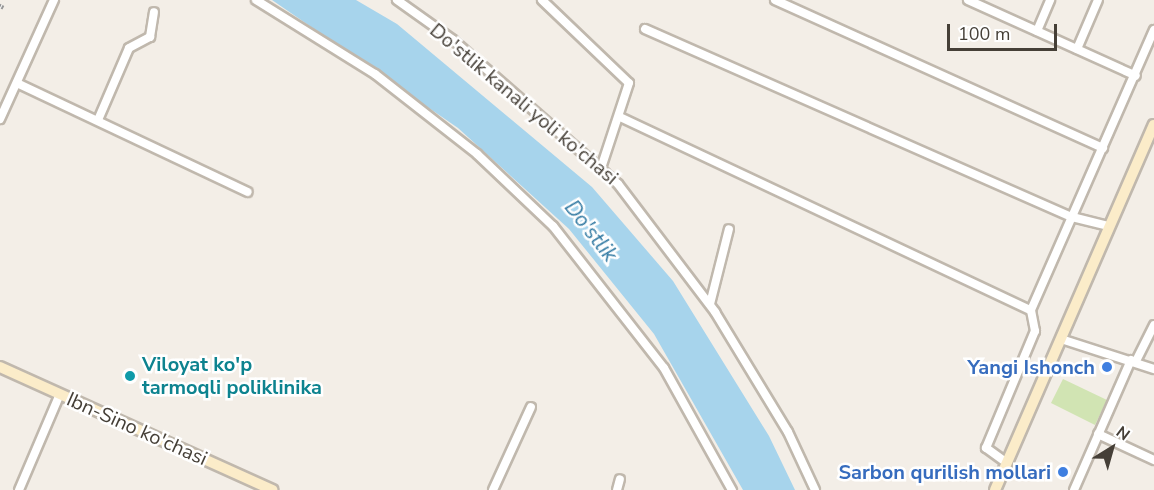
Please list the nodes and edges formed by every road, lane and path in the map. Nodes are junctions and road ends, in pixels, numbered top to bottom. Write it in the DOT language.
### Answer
graph roads {
  1 [pos="54,0"];
  2 [pos="256,0"];
  3 [pos="397,0"];
  4 [pos="542,0"];
  5 [pos="775,0"];
  6 [pos="968,0"];
  7 [pos="1050,0"];
  8 [pos="1098,0"];
  9 [pos="154,12"];
  10 [pos="645,29"];
  11 [pos="1154,30"];
  12 [pos="1036,31"];
  13 [pos="1077,49"];
  14 [pos="1136,76"];
  15 [pos="16,82"];
  16 [pos="620,117"];
  17 [pos="0,119"];
  18 [pos="98,120"];
  19 [pos="1154,124"];
  20 [pos="1103,148"];
  21 [pos="601,168"];
  22 [pos="248,192"];
  23 [pos="1072,217"];
  24 [pos="1109,226"];
  25 [pos="729,229"];
  26 [pos="710,305"];
  27 [pos="1031,310"];
  28 [pos="1154,325"];
  29 [pos="1061,339"];
  30 [pos="1133,360"];
  31 [pos="0,367"];
  32 [pos="1154,369"];
  33 [pos="60,394"];
  34 [pos="531,406"];
  35 [pos="1098,434"];
  36 [pos="1154,460"];
  37 [pos="1007,463"];
  38 [pos="620,480"];
  39 [pos="19,490"];
  40 [pos="273,490"];
  41 [pos="493,490"];
  42 [pos="617,490"];
  43 [pos="732,490"];
  44 [pos="815,490"];
  45 [pos="995,490"];
  46 [pos="1074,490"];
  1 -- 15 [label="street"];
  2 -- 43 [label="street"];
  3 -- 21 [label="street, Do'stlik kanali yoli ko'chasi"];
  4 -- 16 [label="street"];
  5 -- 20 [label="street"];
  6 -- 12 [label="street"];
  7 -- 12 [label="street"];
  8 -- 13 [label="street"];
  9 -- 18 [label="street"];
  10 -- 23 [label="street"];
  11 -- 14 [label="street"];
  12 -- 13 [label="street"];
  13 -- 14 [label="street"];
  14 -- 20 [label="street"];
  15 -- 17 [label="street"];
  15 -- 18 [label="street"];
  16 -- 21 [label="street"];
  16 -- 27 [label="street"];
  18 -- 22 [label="street"];
  19 -- 24 [label="main road"];
  20 -- 23 [label="street"];
  21 -- 26 [label="street, Do'stlik kanali yoli ko'chasi"];
  23 -- 24 [label="street"];
  23 -- 27 [label="street"];
  24 -- 29 [label="main road"];
  25 -- 26 [label="street"];
  26 -- 44 [label="street, Do'stlik kanali yoli ko'chasi"];
  27 -- 37 [label="street"];
  28 -- 30 [label="street"];
  29 -- 30 [label="street"];
  29 -- 37 [label="main road"];
  30 -- 32 [label="street"];
  30 -- 35 [label="street"];
  31 -- 33 [label="main road, Ibn-Sino ko'chasi"];
  33 -- 39 [label="street"];
  33 -- 40 [label="main road, Ibn-Sino ko'chasi"];
  34 -- 41 [label="street"];
  35 -- 36 [label="street"];
  35 -- 46 [label="street"];
  37 -- 45 [label="main road"];
  38 -- 42 [label="street"];
}
